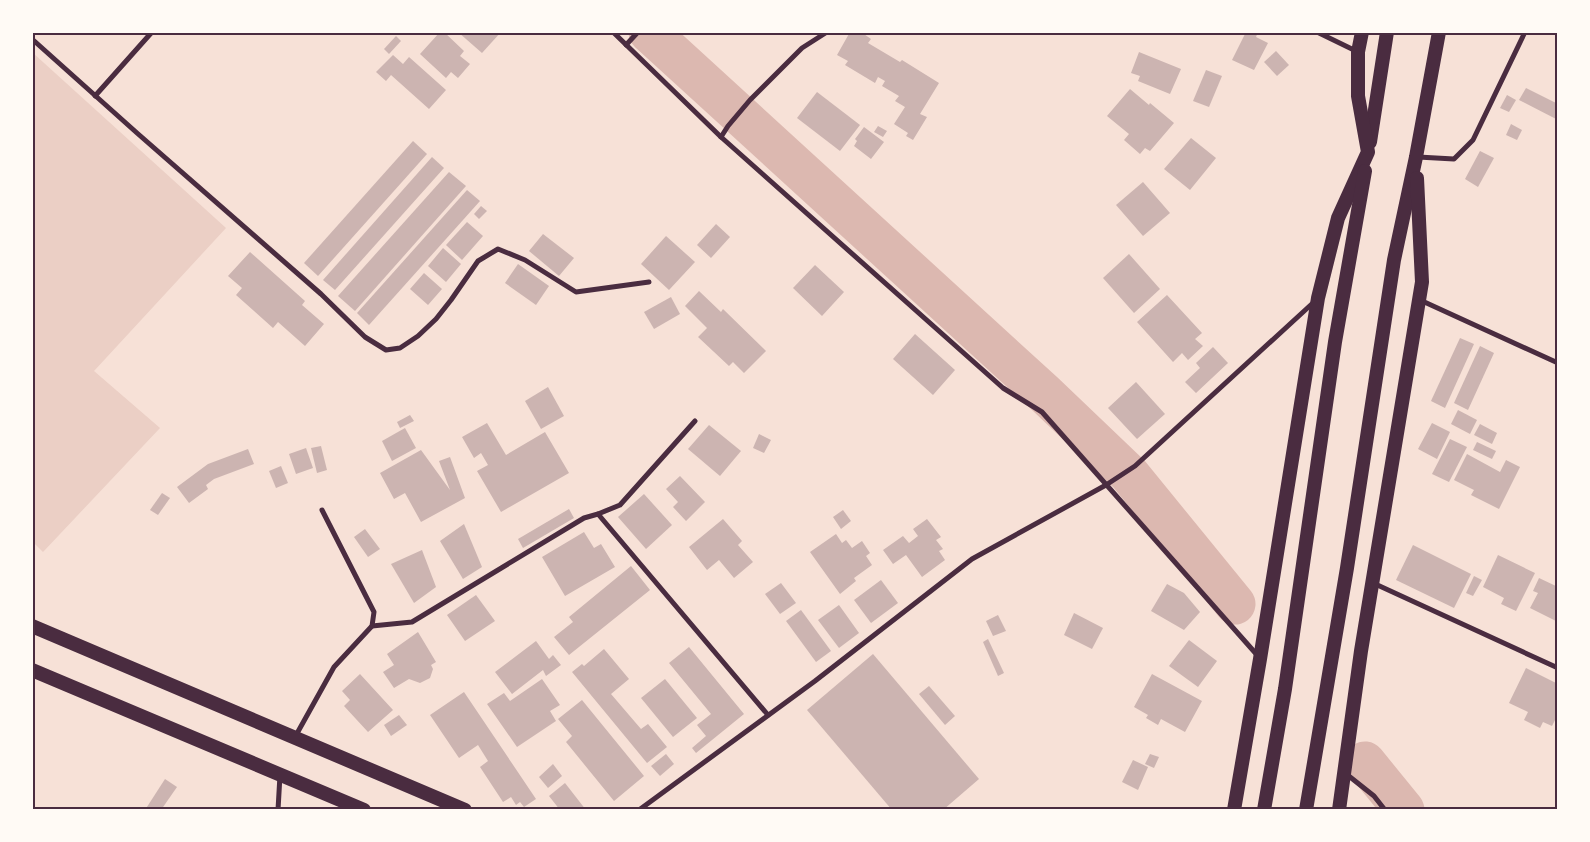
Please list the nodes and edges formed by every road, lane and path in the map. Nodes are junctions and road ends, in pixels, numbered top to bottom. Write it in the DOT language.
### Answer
graph roads {
  1 [pos="152,32"];
  2 [pos="613,32"];
  3 [pos="827,32"];
  4 [pos="1317,32"];
  5 [pos="1362,32"];
  6 [pos="1387,32"];
  7 [pos="1439,32"];
  8 [pos="1525,32"];
  9 [pos="638,33"];
  10 [pos="32,39"];
  11 [pos="626,45"];
  12 [pos="1358,52"];
  13 [pos="95,96"];
  14 [pos="720,137"];
  15 [pos="1368,152"];
  16 [pos="1416,157"];
  17 [pos="649,282"];
  18 [pos="1318,298"];
  19 [pos="1419,300"];
  20 [pos="1558,363"];
  21 [pos="695,421"];
  22 [pos="1106,485"];
  23 [pos="322,510"];
  24 [pos="598,514"];
  25 [pos="1372,583"];
  26 [pos="32,626"];
  27 [pos="372,626"];
  28 [pos="1260,659"];
  29 [pos="1558,668"];
  30 [pos="32,670"];
  31 [pos="768,715"];
  32 [pos="295,738"];
  33 [pos="1345,772"];
  34 [pos="280,775"];
  35 [pos="278,810"];
  36 [pos="364,810"];
  37 [pos="465,810"];
  38 [pos="639,810"];
  39 [pos="1234,810"];
  40 [pos="1264,810"];
  41 [pos="1306,810"];
  42 [pos="1339,810"];
  43 [pos="1385,810"];
  1 -- 13 [label="street"];
  2 -- 11 [label="street"];
  3 -- 14 [label="street"];
  4 -- 12 [label="street"];
  5 -- 12 [label="highway"];
  6 -- 15 [label="highway"];
  7 -- 16 [label="highway"];
  8 -- 16 [label="street"];
  9 -- 11 [label="street"];
  10 -- 13 [label="street"];
  11 -- 14 [label="street"];
  12 -- 15 [label="highway"];
  13 -- 17 [label="street"];
  14 -- 22 [label="street"];
  15 -- 18 [label="highway"];
  15 -- 40 [label="highway"];
  16 -- 19 [label="highway"];
  16 -- 41 [label="highway"];
  18 -- 22 [label="street"];
  18 -- 28 [label="highway"];
  19 -- 20 [label="street"];
  19 -- 25 [label="highway"];
  21 -- 24 [label="street"];
  22 -- 28 [label="street"];
  22 -- 31 [label="street"];
  23 -- 27 [label="street"];
  24 -- 27 [label="street"];
  24 -- 31 [label="street"];
  25 -- 29 [label="street"];
  25 -- 33 [label="highway"];
  26 -- 32 [label="highway"];
  27 -- 32 [label="street"];
  28 -- 39 [label="highway"];
  30 -- 34 [label="highway"];
  31 -- 38 [label="street"];
  32 -- 37 [label="highway"];
  33 -- 42 [label="highway"];
  33 -- 43 [label="street"];
  34 -- 35 [label="street"];
  34 -- 36 [label="highway"];
}
